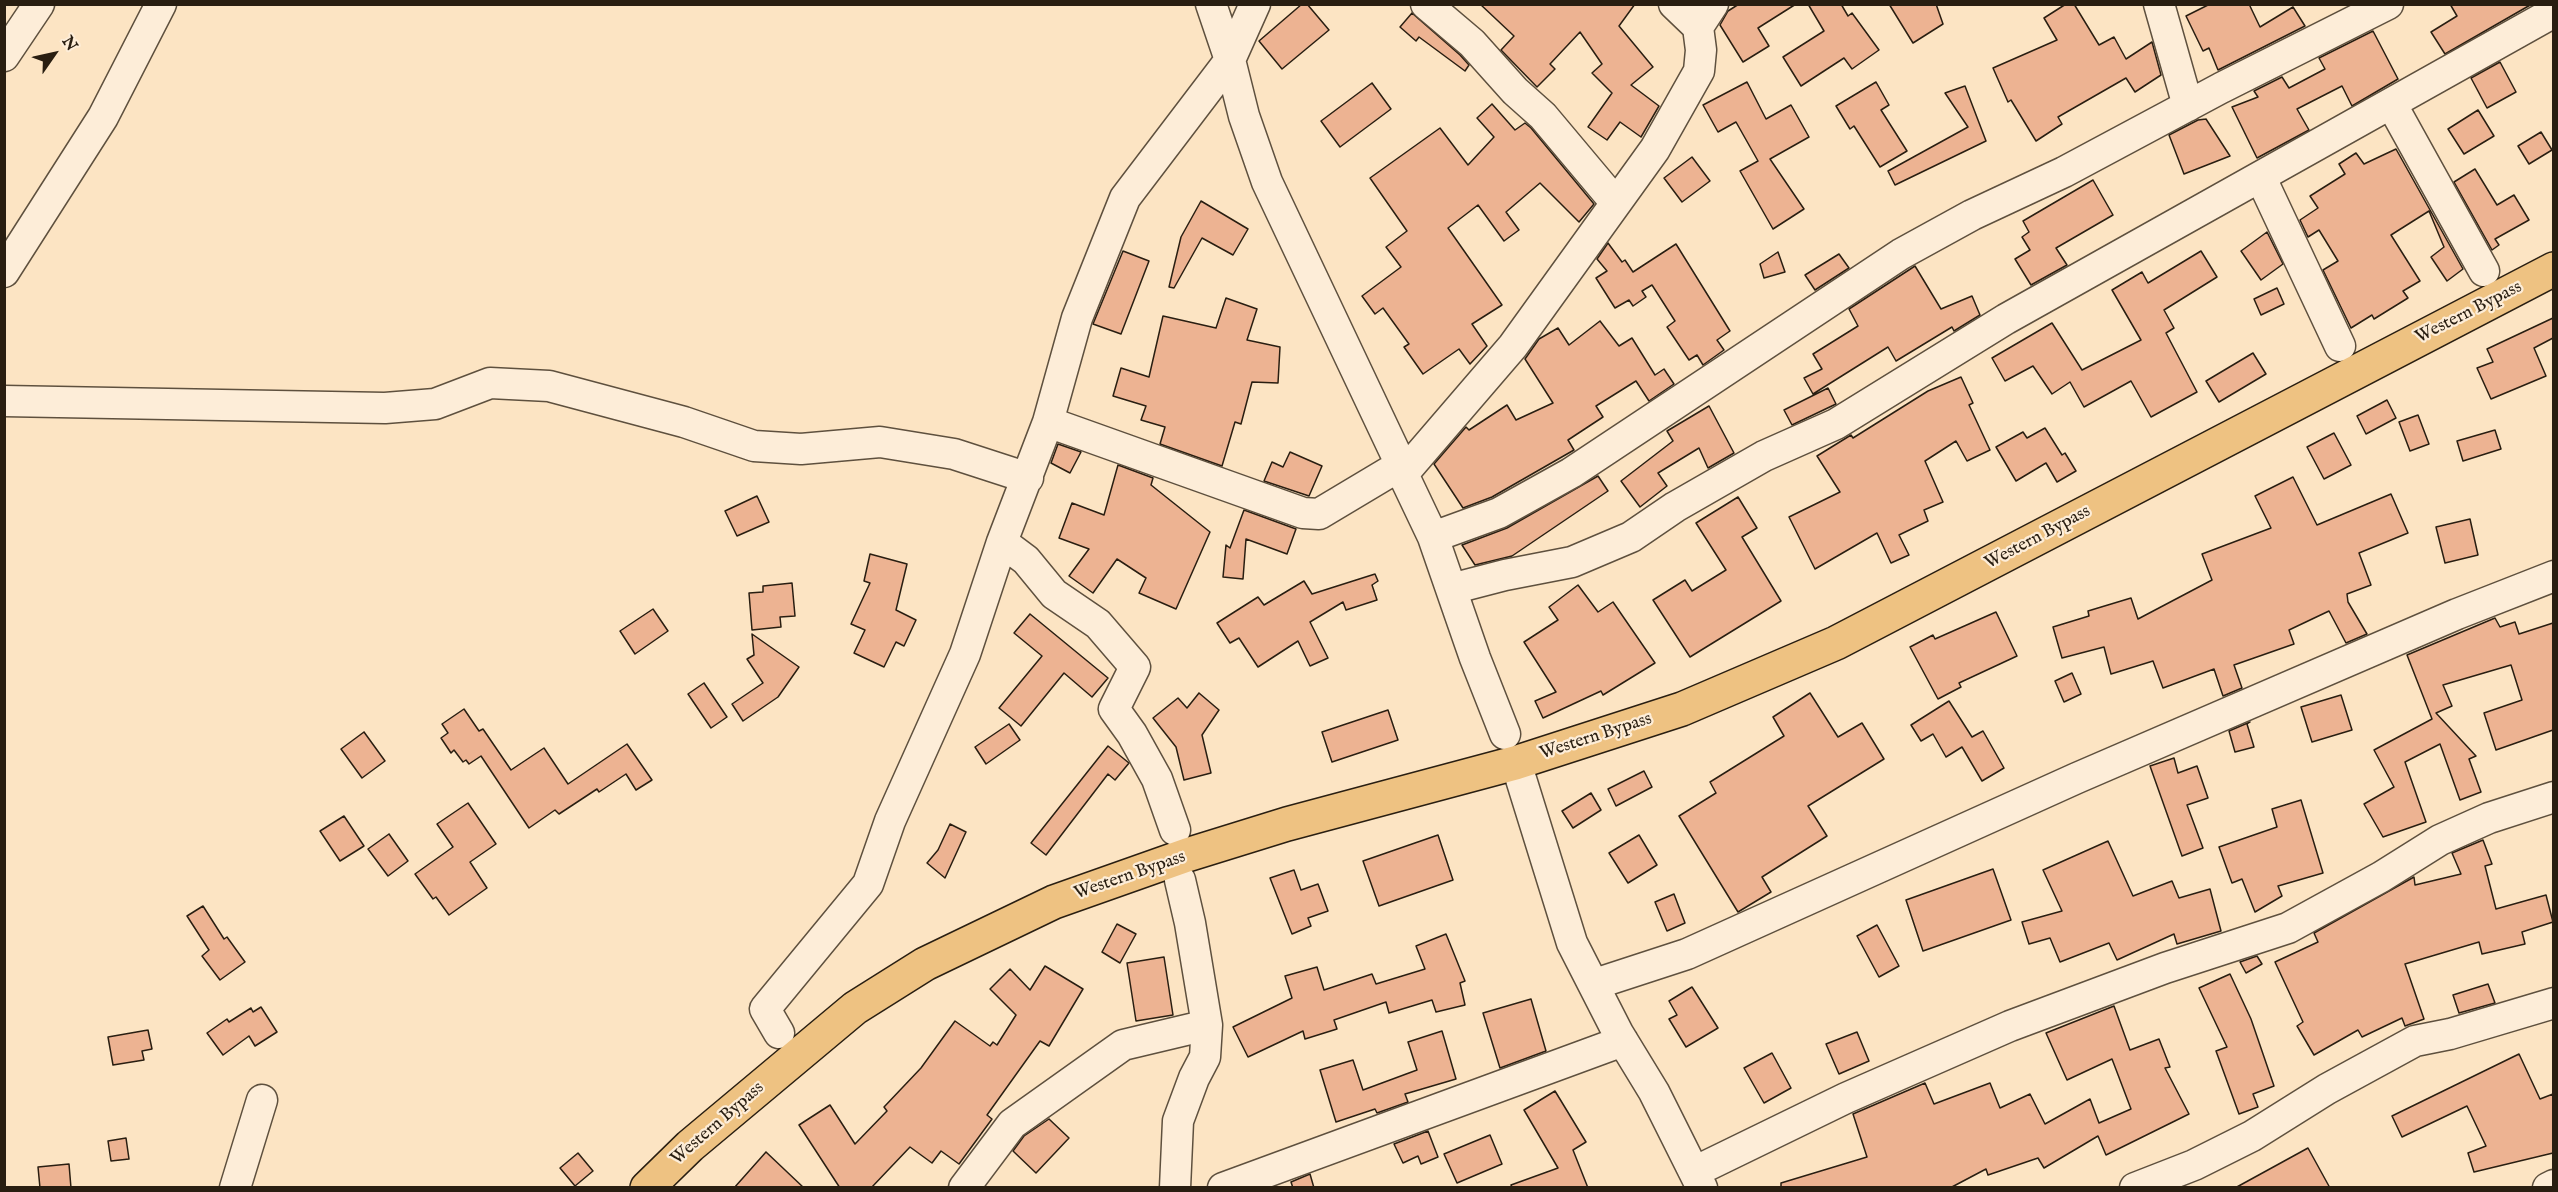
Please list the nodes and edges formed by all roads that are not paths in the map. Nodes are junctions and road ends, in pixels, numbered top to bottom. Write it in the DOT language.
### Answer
graph roads {
  1 [pos="39,4"];
  2 [pos="161,4"];
  3 [pos="1211,4"];
  4 [pos="1256,4"];
  5 [pos="1426,4"];
  6 [pos="1674,4"];
  7 [pos="2159,4"];
  8 [pos="2388,4"];
  9 [pos="2553,12"];
  10 [pos="1706,16"];
  11 [pos="4,56"];
  12 [pos="1230,60"];
  13 [pos="2392,105"];
  14 [pos="2188,106"];
  15 [pos="2261,178"];
  16 [pos="1616,203"];
  17 [pos="2553,269"];
  18 [pos="2484,271"];
  19 [pos="4,272"];
  20 [pos="2340,346"];
  21 [pos="4,401"];
  22 [pos="1048,423"];
  23 [pos="1402,469"];
  24 [pos="1028,478"];
  25 [pos="1433,537"];
  26 [pos="1002,542"];
  27 [pos="2553,576"];
  28 [pos="1451,589"];
  29 [pos="1505,734"];
  30 [pos="1521,779"];
  31 [pos="2553,797"];
  32 [pos="1175,830"];
  33 [pos="1180,880"];
  34 [pos="1595,984"];
  35 [pos="2553,1003"];
  36 [pos="1207,1025"];
  37 [pos="779,1033"];
  38 [pos="1623,1041"];
  39 [pos="262,1100"];
  40 [pos="1698,1180"];
  41 [pos="2553,1185"];
  42 [pos="235,1188"];
  43 [pos="647,1188"];
  44 [pos="964,1188"];
  45 [pos="1175,1188"];
  46 [pos="1223,1188"];
  47 [pos="2135,1188"];
  48 [pos="2547,1188"];
  1 -- 11 [label="street"];
  2 -- 19 [label="street"];
  3 -- 12 [label="street"];
  4 -- 12 [label="street"];
  5 -- 16 [label="street"];
  6 -- 10 [label="street"];
  7 -- 14 [label="street"];
  8 -- 14 [label="street"];
  9 -- 13 [label="street"];
  10 -- 16 [label="street"];
  12 -- 22 [label="street"];
  12 -- 23 [label="street"];
  13 -- 15 [label="street"];
  13 -- 18 [label="street"];
  14 -- 25 [label="street"];
  15 -- 20 [label="street"];
  15 -- 28 [label="street"];
  16 -- 23 [label="street"];
  17 -- 43 [label="main road, Western Bypass"];
  21 -- 24 [label="street"];
  22 -- 23 [label="street"];
  22 -- 24 [label="street"];
  23 -- 25 [label="street"];
  24 -- 26 [label="street"];
  25 -- 28 [label="street"];
  26 -- 32 [label="street"];
  26 -- 37 [label="street"];
  27 -- 34 [label="street"];
  28 -- 29 [label="street"];
  30 -- 34 [label="street"];
  31 -- 40 [label="street"];
  33 -- 36 [label="street"];
  34 -- 38 [label="street"];
  35 -- 47 [label="street"];
  36 -- 44 [label="street"];
  36 -- 45 [label="street"];
  38 -- 40 [label="street"];
  38 -- 46 [label="street"];
  39 -- 42 [label="street"];
  41 -- 48 [label="street"];
}
